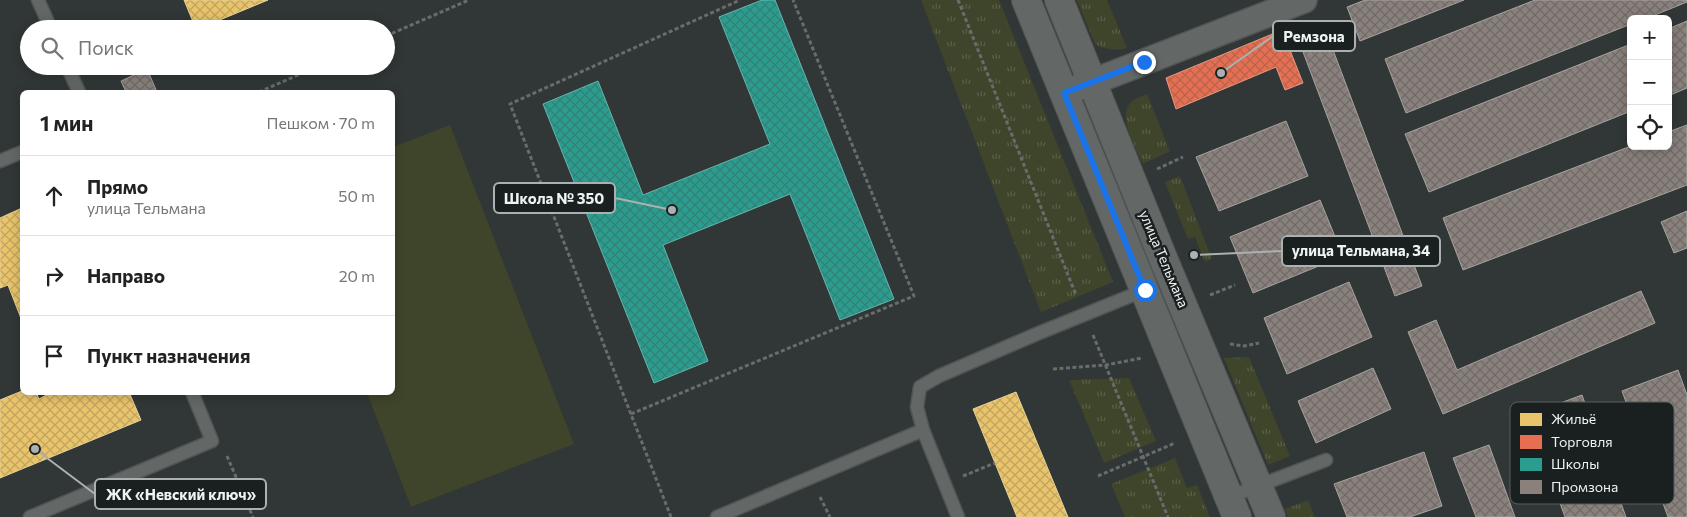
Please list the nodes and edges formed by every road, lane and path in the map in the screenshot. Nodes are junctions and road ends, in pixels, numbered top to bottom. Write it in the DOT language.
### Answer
graph roads {
  1 [pos="38,0"];
  2 [pos="469,0"];
  3 [pos="740,0"];
  4 [pos="793,0"];
  5 [pos="958,0"];
  6 [pos="1026,0"];
  7 [pos="1058,0"];
  8 [pos="1304,0"];
  9 [pos="1278,5"];
  10 [pos="47,20"];
  11 [pos="395,32"];
  12 [pos="71,75"];
  13 [pos="298,75"];
  14 [pos="1092,82"];
  15 [pos="78,90"];
  16 [pos="264,90"];
  17 [pos="1064,93"];
  18 [pos="20,153"];
  19 [pos="0,160"];
  20 [pos="1235,285"];
  21 [pos="1145,290"];
  22 [pos="1203,298"];
  23 [pos="1084,315"];
  24 [pos="1138,359"];
  25 [pos="1106,364"];
  26 [pos="1053,369"];
  27 [pos="193,395"];
  28 [pos="631,414"];
  29 [pos="923,430"];
  30 [pos="212,441"];
  31 [pos="1176,443"];
  32 [pos="1143,456"];
  33 [pos="1326,460"];
  34 [pos="995,463"];
  35 [pos="1098,476"];
  36 [pos="945,484"];
  37 [pos="1258,485"];
  38 [pos="1233,507"];
  39 [pos="30,517"];
  40 [pos="253,517"];
  41 [pos="671,517"];
  42 [pos="717,517"];
  43 [pos="958,517"];
  44 [pos="1168,517"];
  45 [pos="1271,517"];
  1 -- 10 [label="lane"];
  2 -- 11 [label="path"];
  3 -- 28 [label="path"];
  4 -- 28 [label="path"];
  5 -- 23 [label="path"];
  6 -- 17 [label="street, улица Тельмана"];
  7 -- 14 [label="street, улица Тельмана"];
  8 -- 9 [label="street"];
  9 -- 14 [label="street"];
  12 -- 15 [label="lane"];
  13 -- 16 [label="path"];
  14 -- 17 [label="street"];
  14 -- 37 [label="street, улица Тельмана"];
  17 -- 21 [label="street, улица Тельмана"];
  18 -- 19 [label="lane"];
  20 -- 22 [label="path"];
  21 -- 23 [label="lane"];
  21 -- 38 [label="street, улица Тельмана"];
  23 -- 25 [label="path"];
  23 -- 29 [label="lane"];
  24 -- 25 [label="path"];
  25 -- 26 [label="path"];
  25 -- 32 [label="path"];
  27 -- 30 [label="lane"];
  28 -- 41 [label="path"];
  29 -- 36 [label="lane"];
  29 -- 42 [label="lane"];
  30 -- 39 [label="lane"];
  30 -- 40 [label="path"];
  31 -- 32 [label="path"];
  32 -- 35 [label="path"];
  32 -- 44 [label="path"];
  33 -- 37 [label="lane"];
  34 -- 36 [label="path"];
  36 -- 43 [label="lane"];
  37 -- 38 [label="lane"];
  37 -- 45 [label="street, улица Тельмана"];
}
